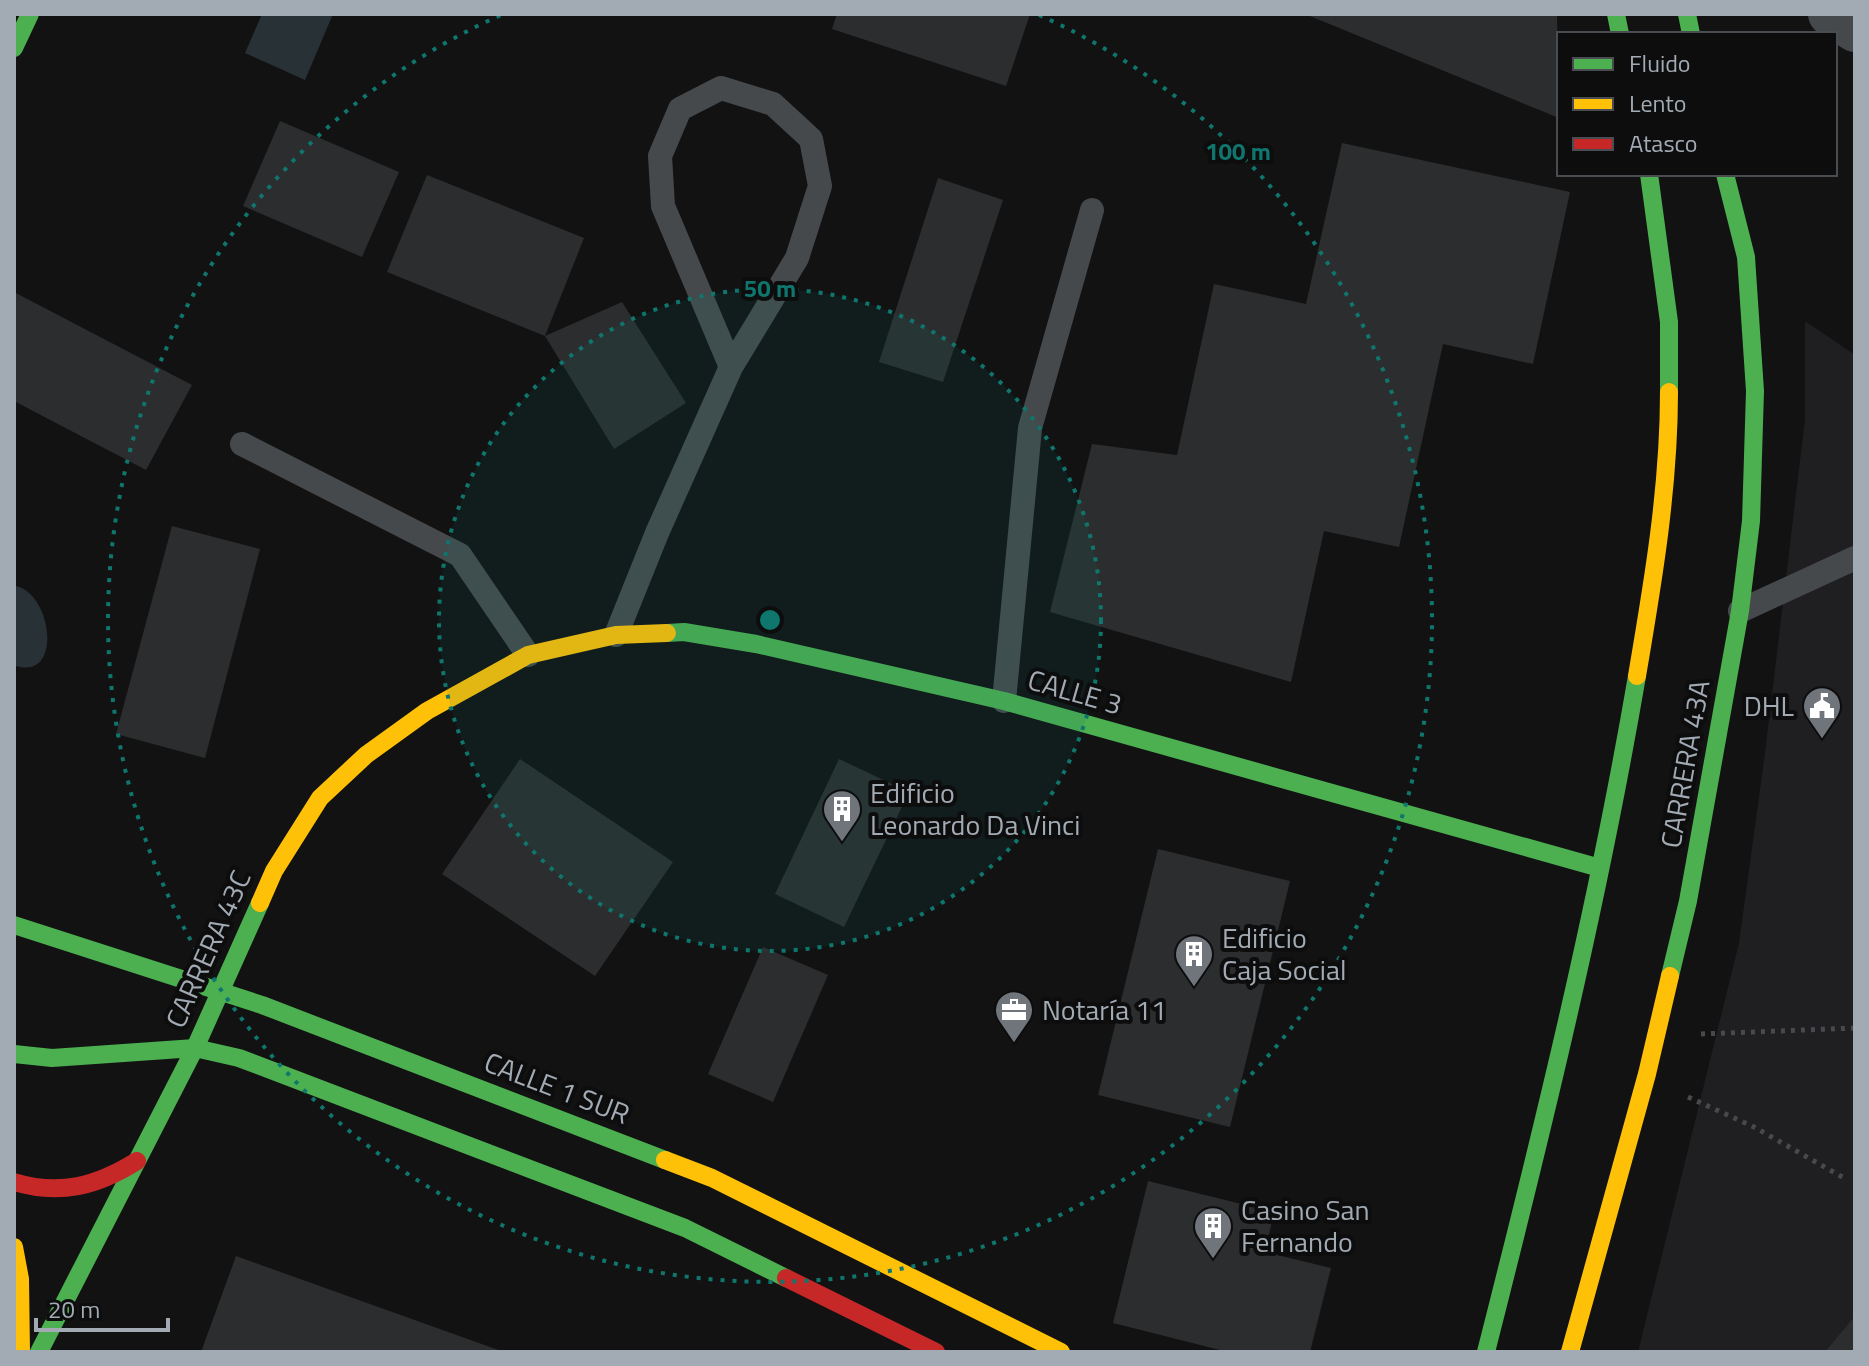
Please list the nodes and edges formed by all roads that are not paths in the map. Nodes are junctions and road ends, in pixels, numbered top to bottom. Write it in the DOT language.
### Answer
graph roads {
  1 [pos="30,14"];
  2 [pos="1830,14"];
  3 [pos="1855,30"];
  4 [pos="14,48"];
  5 [pos="1649,176"];
  6 [pos="1726,176"];
  7 [pos="1092,210"];
  8 [pos="731,367"];
  9 [pos="242,444"];
  10 [pos="1855,558"];
  11 [pos="1740,611"];
  12 [pos="616,635"];
  13 [pos="528,655"];
  14 [pos="1004,701"];
  15 [pos="1600,868"];
  16 [pos="14,925"];
  17 [pos="221,992"];
  18 [pos="195,1048"];
  19 [pos="14,1054"];
  20 [pos="137,1161"];
  21 [pos="14,1182"];
  22 [pos="14,1247"];
  23 [pos="21,1352"];
  24 [pos="39,1352"];
  25 [pos="936,1352"];
  26 [pos="1061,1352"];
  27 [pos="1486,1352"];
  28 [pos="1570,1352"];
  1 -- 4 [label="street"];
  2 -- 3 [label="street"];
  5 -- 15 [label="street"];
  6 -- 11 [label="street, CARRERA 43A"];
  7 -- 14 [label="lane"];
  8 -- 8 [label="lane"];
  8 -- 12 [label="lane"];
  9 -- 13 [label="lane"];
  10 -- 11 [label="lane"];
  11 -- 28 [label="street, CARRERA 43A"];
  12 -- 13 [label="street, CALLE 3"];
  12 -- 14 [label="street, CALLE 3"];
  13 -- 17 [label="street, CARRERA 43C"];
  14 -- 15 [label="street, CALLE 3"];
  15 -- 27 [label="street"];
  16 -- 17 [label="street, CALLE 1 SUR"];
  17 -- 18 [label="street, CARRERA 43C"];
  17 -- 26 [label="street, CALLE 1 SUR"];
  18 -- 19 [label="street"];
  18 -- 20 [label="street, CARRERA 43C"];
  18 -- 25 [label="street"];
  20 -- 21 [label="street"];
  20 -- 24 [label="street, CARRERA 43C"];
  22 -- 23 [label="street"];
}
